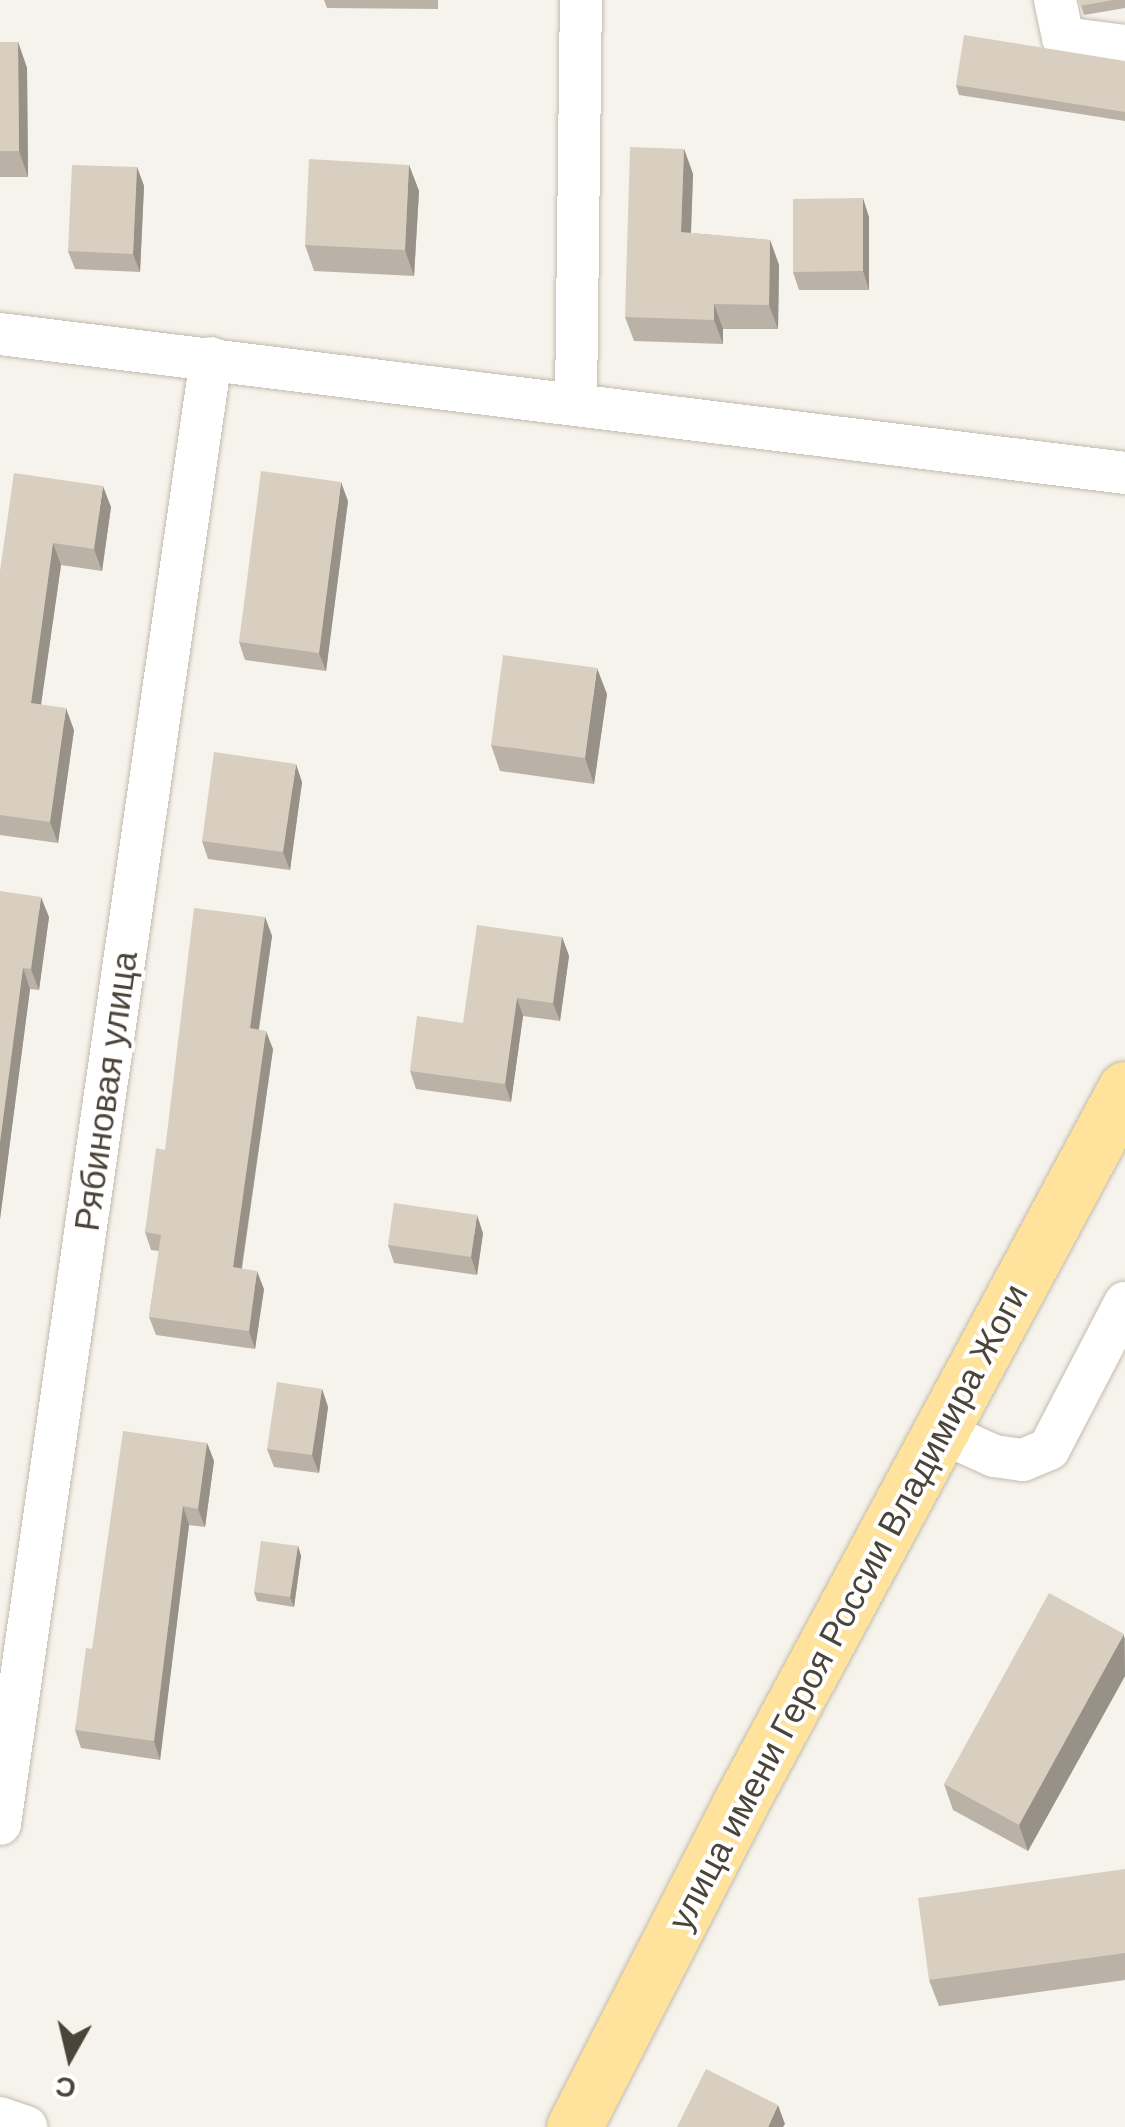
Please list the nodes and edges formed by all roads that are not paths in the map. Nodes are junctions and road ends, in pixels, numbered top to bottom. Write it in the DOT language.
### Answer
graph roads {
  1 [pos="581,0"];
  2 [pos="1055,0"];
  3 [pos="1125,46"];
  4 [pos="0,334"];
  5 [pos="211,358"];
  6 [pos="576,402"];
  7 [pos="1125,473"];
  8 [pos="1123,1096"];
  9 [pos="1125,1303"];
  10 [pos="941,1432"];
  11 [pos="0,1824"];
  12 [pos="0,2118"];
  13 [pos="26,2127"];
  14 [pos="574,2127"];
  1 -- 6 [label="street"];
  2 -- 3 [label="street"];
  4 -- 5 [label="street"];
  5 -- 6 [label="street"];
  5 -- 11 [label="street, Рябиновая улица"];
  6 -- 7 [label="street"];
  8 -- 10 [label="main road, улица имени Героя России Владимира Жоги"];
  9 -- 10 [label="street"];
  10 -- 14 [label="main road, улица имени Героя России Владимира Жоги"];
  12 -- 13 [label="street"];
}
